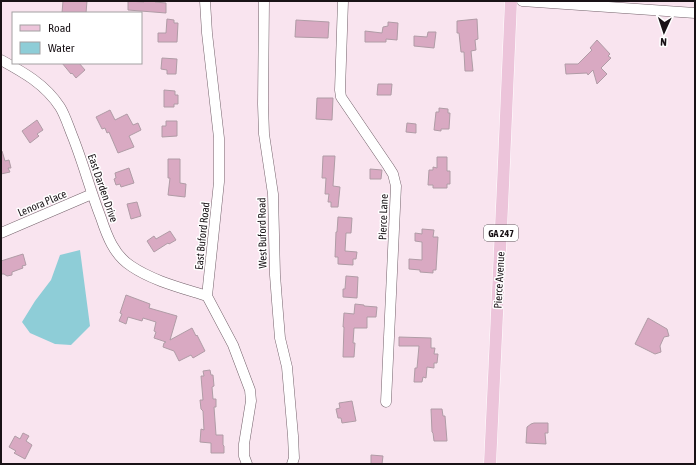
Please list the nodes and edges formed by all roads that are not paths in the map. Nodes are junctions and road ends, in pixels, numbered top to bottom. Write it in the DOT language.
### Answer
graph roads {
  1 [pos="205,1"];
  2 [pos="264,1"];
  3 [pos="343,1"];
  4 [pos="511,1"];
  5 [pos="522,1"];
  6 [pos="695,13"];
  7 [pos="1,60"];
  8 [pos="92,194"];
  9 [pos="1,233"];
  10 [pos="207,296"];
  11 [pos="386,402"];
  12 [pos="246,464"];
  13 [pos="292,464"];
  14 [pos="490,464"];
  1 -- 10 [label="street, East Buford Road"];
  2 -- 13 [label="street, West Buford Road"];
  3 -- 11 [label="street, Pierce Lane"];
  4 -- 14 [label="main road, Pierce Avenue / GA 247"];
  5 -- 6 [label="street"];
  7 -- 8 [label="street, East Darden Drive"];
  8 -- 9 [label="street, Lenora Place"];
  8 -- 10 [label="street, East Darden Drive"];
  10 -- 12 [label="street"];
}
